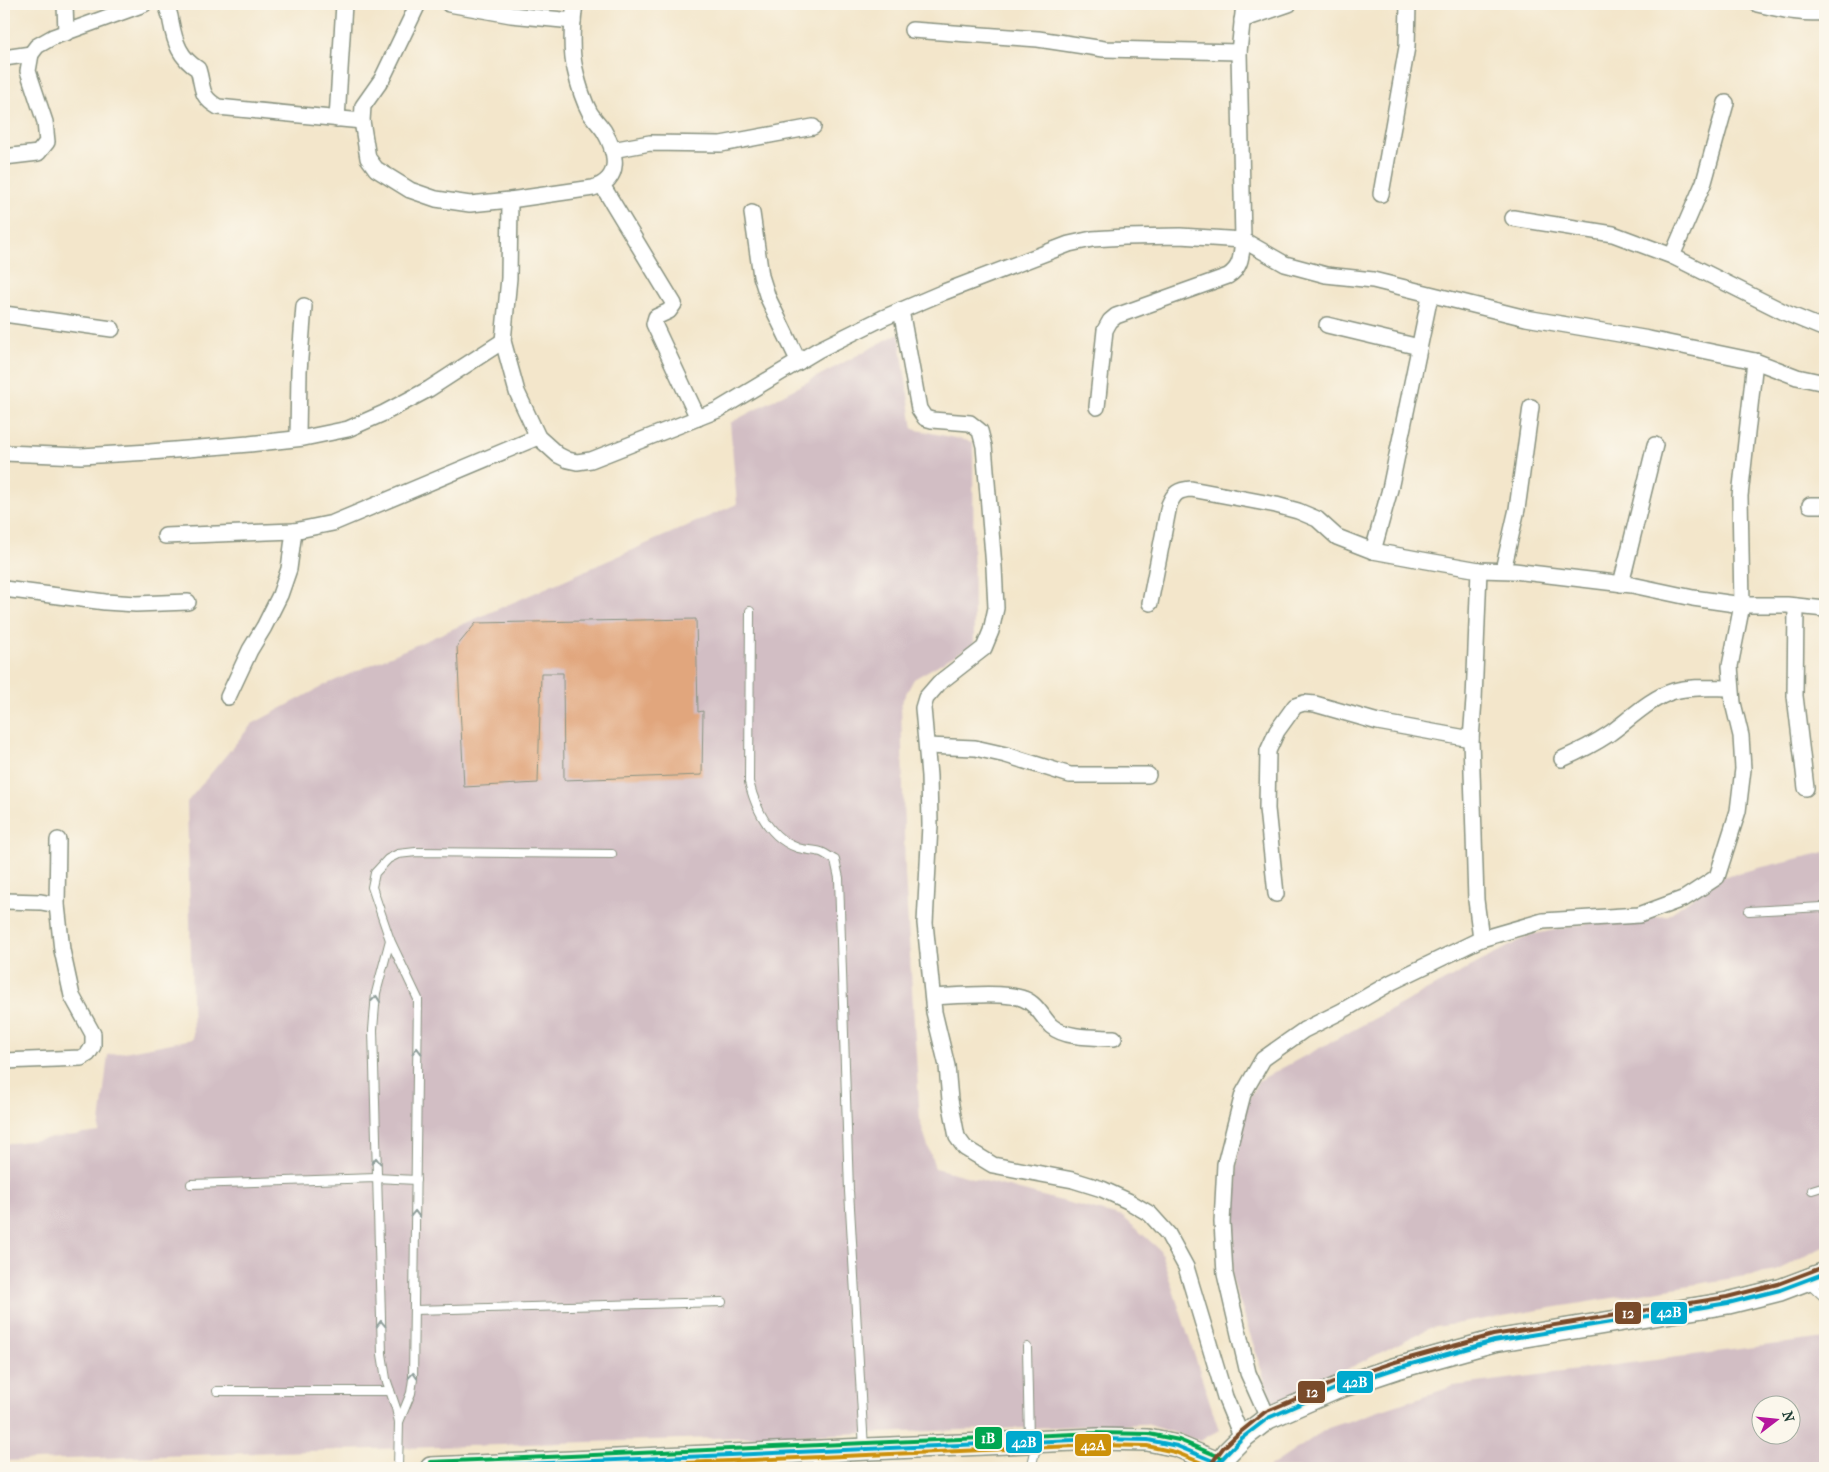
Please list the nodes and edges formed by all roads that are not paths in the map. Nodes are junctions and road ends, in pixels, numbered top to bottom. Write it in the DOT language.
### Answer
graph roads {
  1 [pos="65,4"];
  2 [pos="144,4"];
  3 [pos="165,4"];
  4 [pos="344,4"];
  5 [pos="418,4"];
  6 [pos="449,4"];
  7 [pos="575,4"];
  8 [pos="1244,4"];
  9 [pos="1289,4"];
  10 [pos="1408,4"];
  11 [pos="1757,4"];
  12 [pos="1825,12"];
  13 [pos="1242,20"];
  14 [pos="573,21"];
  15 [pos="912,30"];
  16 [pos="66,33"];
  17 [pos="1239,52"];
  18 [pos="31,54"];
  19 [pos="4,58"];
  20 [pos="1726,103"];
  21 [pos="338,119"];
  22 [pos="362,121"];
  23 [pos="813,127"];
  24 [pos="612,150"];
  25 [pos="4,158"];
  26 [pos="602,185"];
  27 [pos="1381,194"];
  28 [pos="510,200"];
  29 [pos="752,212"];
  30 [pos="1513,218"];
  31 [pos="1243,240"];
  32 [pos="1672,256"];
  33 [pos="1430,296"];
  34 [pos="304,306"];
  35 [pos="901,310"];
  36 [pos="4,314"];
  37 [pos="1327,326"];
  38 [pos="112,329"];
  39 [pos="1825,329"];
  40 [pos="503,341"];
  41 [pos="1419,347"];
  42 [pos="1755,361"];
  43 [pos="799,362"];
  44 [pos="1825,383"];
  45 [pos="1097,407"];
  46 [pos="1531,407"];
  47 [pos="698,418"];
  48 [pos="538,437"];
  49 [pos="298,438"];
  50 [pos="1655,444"];
  51 [pos="4,453"];
  52 [pos="294,532"];
  53 [pos="166,536"];
  54 [pos="1373,551"];
  55 [pos="1479,570"];
  56 [pos="1503,570"];
  57 [pos="1621,584"];
  58 [pos="4,589"];
  59 [pos="188,602"];
  60 [pos="1150,603"];
  61 [pos="1742,605"];
  62 [pos="1796,606"];
  63 [pos="1825,609"];
  64 [pos="750,611"];
  65 [pos="1732,688"];
  66 [pos="228,697"];
  67 [pos="1471,739"];
  68 [pos="927,746"];
  69 [pos="1562,759"];
  70 [pos="1148,775"];
  71 [pos="1806,788"];
  72 [pos="58,840"];
  73 [pos="612,854"];
  74 [pos="1276,894"];
  75 [pos="4,901"];
  76 [pos="57,905"];
  77 [pos="1825,909"];
  78 [pos="1749,911"];
  79 [pos="1481,939"];
  80 [pos="390,940"];
  81 [pos="932,997"];
  82 [pos="1114,1038"];
  83 [pos="4,1061"];
  84 [pos="376,1178"];
  85 [pos="416,1180"];
  86 [pos="191,1184"];
  87 [pos="1825,1186"];
  88 [pos="1812,1190"];
  89 [pos="1816,1277"];
  90 [pos="1825,1298"];
  91 [pos="722,1302"];
  92 [pos="414,1310"];
  93 [pos="1027,1347"];
  94 [pos="217,1391"];
  95 [pos="390,1391"];
  96 [pos="1268,1418"];
  97 [pos="399,1422"];
  98 [pos="1242,1438"];
  99 [pos="1033,1442"];
  100 [pos="864,1450"];
  101 [pos="1217,1466"];
  102 [pos="398,1468"];
  103 [pos="431,1468"];
  104 [pos="1031,1468"];
  1 -- 16 [label="street"];
  2 -- 16 [label="street"];
  3 -- 21 [label="street"];
  4 -- 21 [label="street"];
  5 -- 22 [label="street"];
  6 -- 14 [label="street"];
  7 -- 14 [label="street"];
  8 -- 13 [label="street"];
  9 -- 13 [label="street"];
  10 -- 27 [label="street"];
  11 -- 12 [label="street"];
  13 -- 17 [label="street"];
  14 -- 24 [label="street"];
  15 -- 17 [label="street"];
  16 -- 18 [label="street"];
  17 -- 31 [label="street"];
  18 -- 19 [label="street"];
  18 -- 25 [label="street"];
  20 -- 32 [label="street"];
  21 -- 22 [label="street"];
  22 -- 28 [label="street"];
  23 -- 24 [label="street"];
  24 -- 26 [label="street"];
  26 -- 28 [label="street"];
  26 -- 47 [label="street"];
  28 -- 40 [label="street"];
  29 -- 43 [label="street"];
  30 -- 32 [label="street"];
  31 -- 33 [label="street"];
  31 -- 35 [label="street"];
  31 -- 45 [label="street"];
  32 -- 39 [label="street"];
  33 -- 41 [label="street"];
  33 -- 42 [label="street"];
  34 -- 49 [label="street"];
  35 -- 43 [label="street"];
  35 -- 68 [label="street"];
  36 -- 38 [label="street"];
  37 -- 41 [label="street"];
  40 -- 48 [label="street"];
  40 -- 49 [label="street"];
  41 -- 54 [label="street"];
  42 -- 44 [label="street"];
  42 -- 61 [label="street"];
  43 -- 47 [label="street"];
  46 -- 56 [label="street"];
  47 -- 48 [label="street"];
  48 -- 52 [label="street"];
  49 -- 51 [label="street"];
  50 -- 57 [label="street"];
  52 -- 53 [label="street"];
  52 -- 66 [label="street"];
  54 -- 55 [label="street"];
  54 -- 60 [label="street"];
  55 -- 56 [label="street"];
  55 -- 67 [label="street"];
  56 -- 57 [label="street"];
  57 -- 61 [label="street"];
  58 -- 59 [label="street"];
  61 -- 62 [label="street"];
  61 -- 65 [label="street"];
  62 -- 63 [label="street"];
  62 -- 71 [label="street"];
  64 -- 100 [label="lane"];
  65 -- 69 [label="street"];
  65 -- 79 [label="street"];
  67 -- 74 [label="street"];
  67 -- 79 [label="street"];
  68 -- 70 [label="street"];
  68 -- 81 [label="street"];
  72 -- 76 [label="street"];
  73 -- 80 [label="lane"];
  75 -- 76 [label="street"];
  76 -- 83 [label="street"];
  77 -- 78 [label="lane"];
  79 -- 96 [label="street"];
  84 -- 80 [label="lane, one-way"];
  85 -- 80 [label="lane, one-way"];
  81 -- 82 [label="street"];
  81 -- 98 [label="street"];
  84 -- 85 [label="lane"];
  84 -- 86 [label="lane"];
  95 -- 84 [label="lane, one-way"];
  92 -- 85 [label="lane, one-way"];
  87 -- 88 [label="lane"];
  89 -- 90 [label="lane"];
  89 -- 96 [label="street"];
  91 -- 92 [label="lane"];
  97 -- 92 [label="lane, one-way"];
  93 -- 99 [label="lane"];
  94 -- 95 [label="lane"];
  95 -- 97 [label="lane"];
  96 -- 98 [label="street"];
  97 -- 102 [label="lane"];
  98 -- 101 [label="street"];
  99 -- 100 [label="street"];
  99 -- 101 [label="street"];
  99 -- 104 [label="lane"];
  100 -- 103 [label="street"];
}
